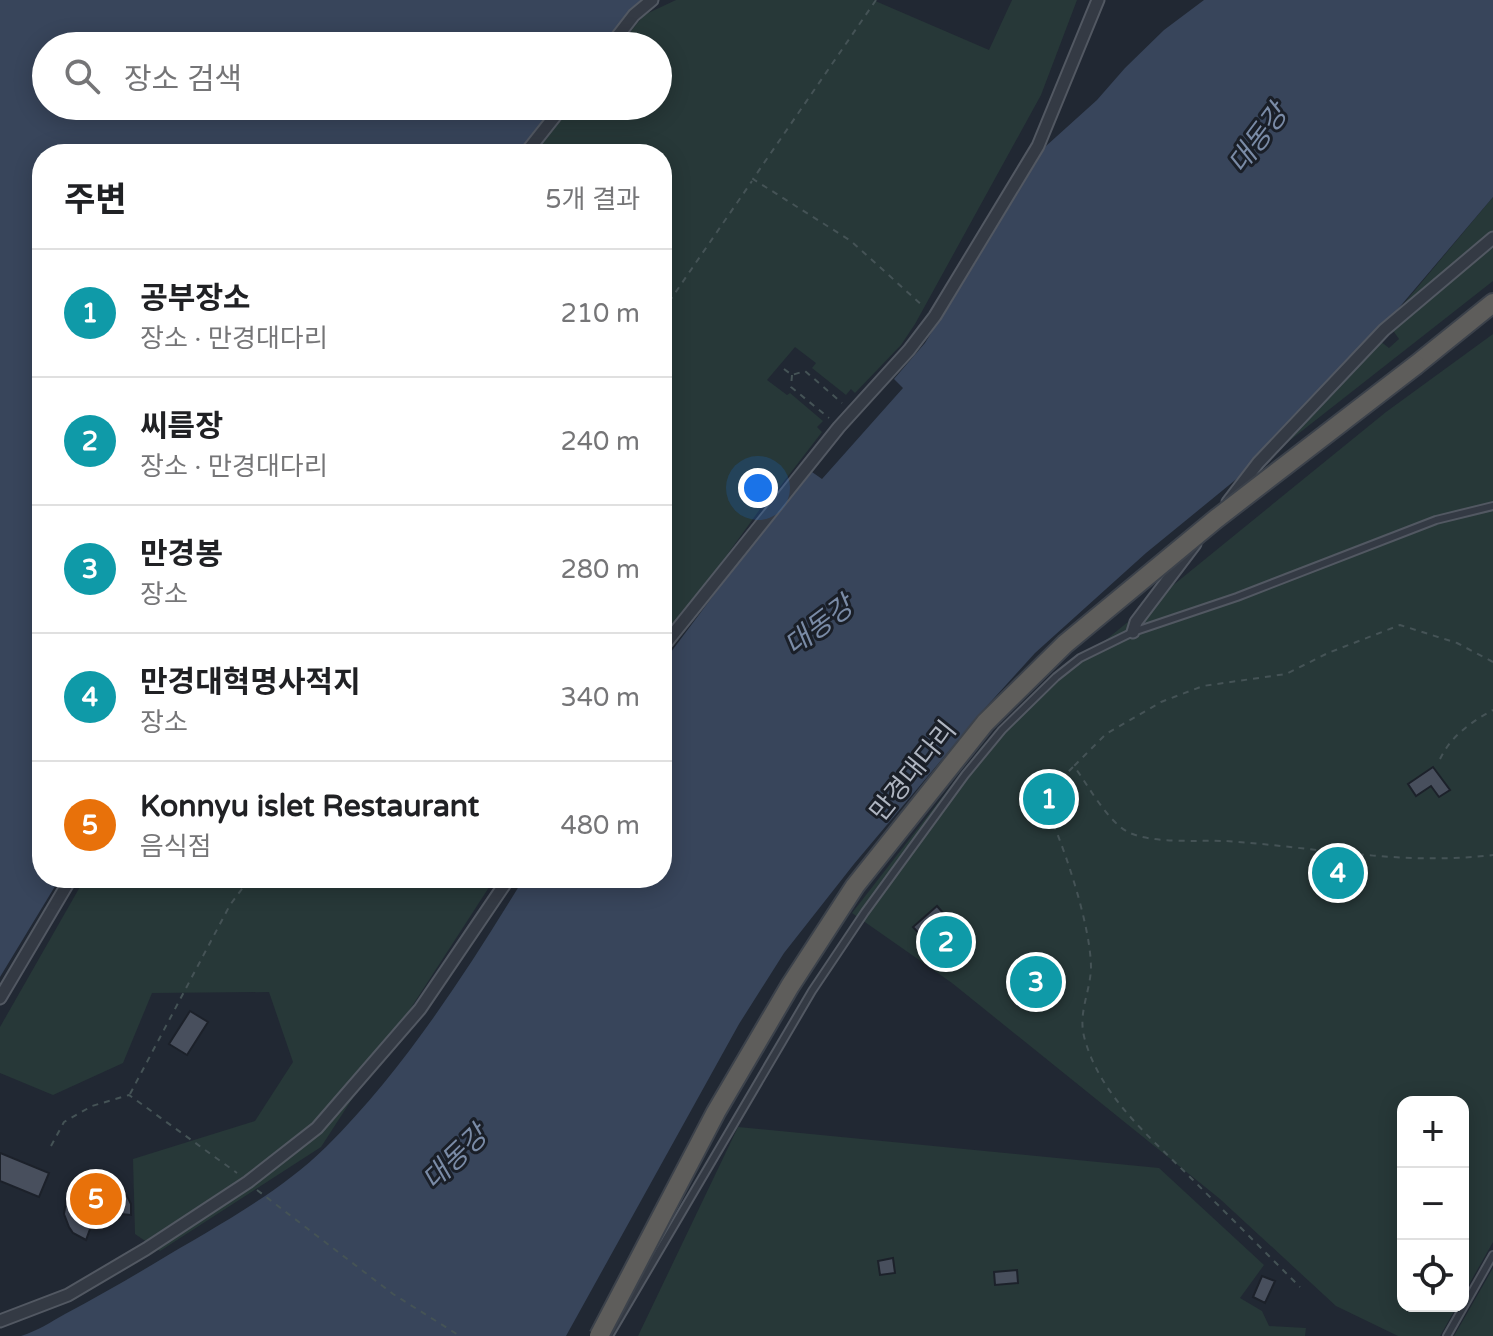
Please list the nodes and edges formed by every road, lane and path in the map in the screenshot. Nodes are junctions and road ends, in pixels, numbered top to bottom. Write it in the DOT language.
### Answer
graph roads {
  1 [pos="652,0"];
  2 [pos="876,0"];
  3 [pos="1098,0"];
  4 [pos="621,32"];
  5 [pos="552,120"];
  6 [pos="533,144"];
  7 [pos="753,179"];
  8 [pos="1493,238"];
  9 [pos="672,297"];
  10 [pos="1493,303"];
  11 [pos="935,316"];
  12 [pos="784,369"];
  13 [pos="792,375"];
  14 [pos="840,401"];
  15 [pos="826,416"];
  16 [pos="1493,506"];
  17 [pos="1133,632"];
  18 [pos="672,636"];
  19 [pos="1493,662"];
  20 [pos="1493,710"];
  21 [pos="1440,759"];
  22 [pos="1074,766"];
  23 [pos="1493,855"];
  24 [pos="65,888"];
  25 [pos="243,888"];
  26 [pos="502,888"];
  27 [pos="0,998"];
  28 [pos="129,1095"];
  29 [pos="51,1146"];
  30 [pos="248,1182"];
  31 [pos="1493,1255"];
  32 [pos="1300,1287"];
  33 [pos="0,1321"];
  34 [pos="460,1336"];
  35 [pos="599,1336"];
  36 [pos="609,1336"];
  37 [pos="1447,1336"];
  1 -- 4 [label="street"];
  2 -- 7 [label="path"];
  3 -- 11 [label="street"];
  5 -- 6 [label="street"];
  7 -- 9 [label="path"];
  7 -- 11 [label="path"];
  8 -- 17 [label="street"];
  10 -- 35 [label="highway, 만경대다리, bridge"];
  11 -- 18 [label="street"];
  12 -- 13 [label="path"];
  13 -- 14 [label="path"];
  13 -- 15 [label="path"];
  16 -- 17 [label="lane"];
  17 -- 36 [label="lane"];
  19 -- 22 [label="path"];
  20 -- 21 [label="path"];
  22 -- 23 [label="path"];
  22 -- 32 [label="path"];
  24 -- 27 [label="street"];
  25 -- 28 [label="path"];
  26 -- 30 [label="street"];
  28 -- 29 [label="path"];
  28 -- 30 [label="path"];
  30 -- 33 [label="street"];
  30 -- 34 [label="path"];
  31 -- 37 [label="lane"];
}
